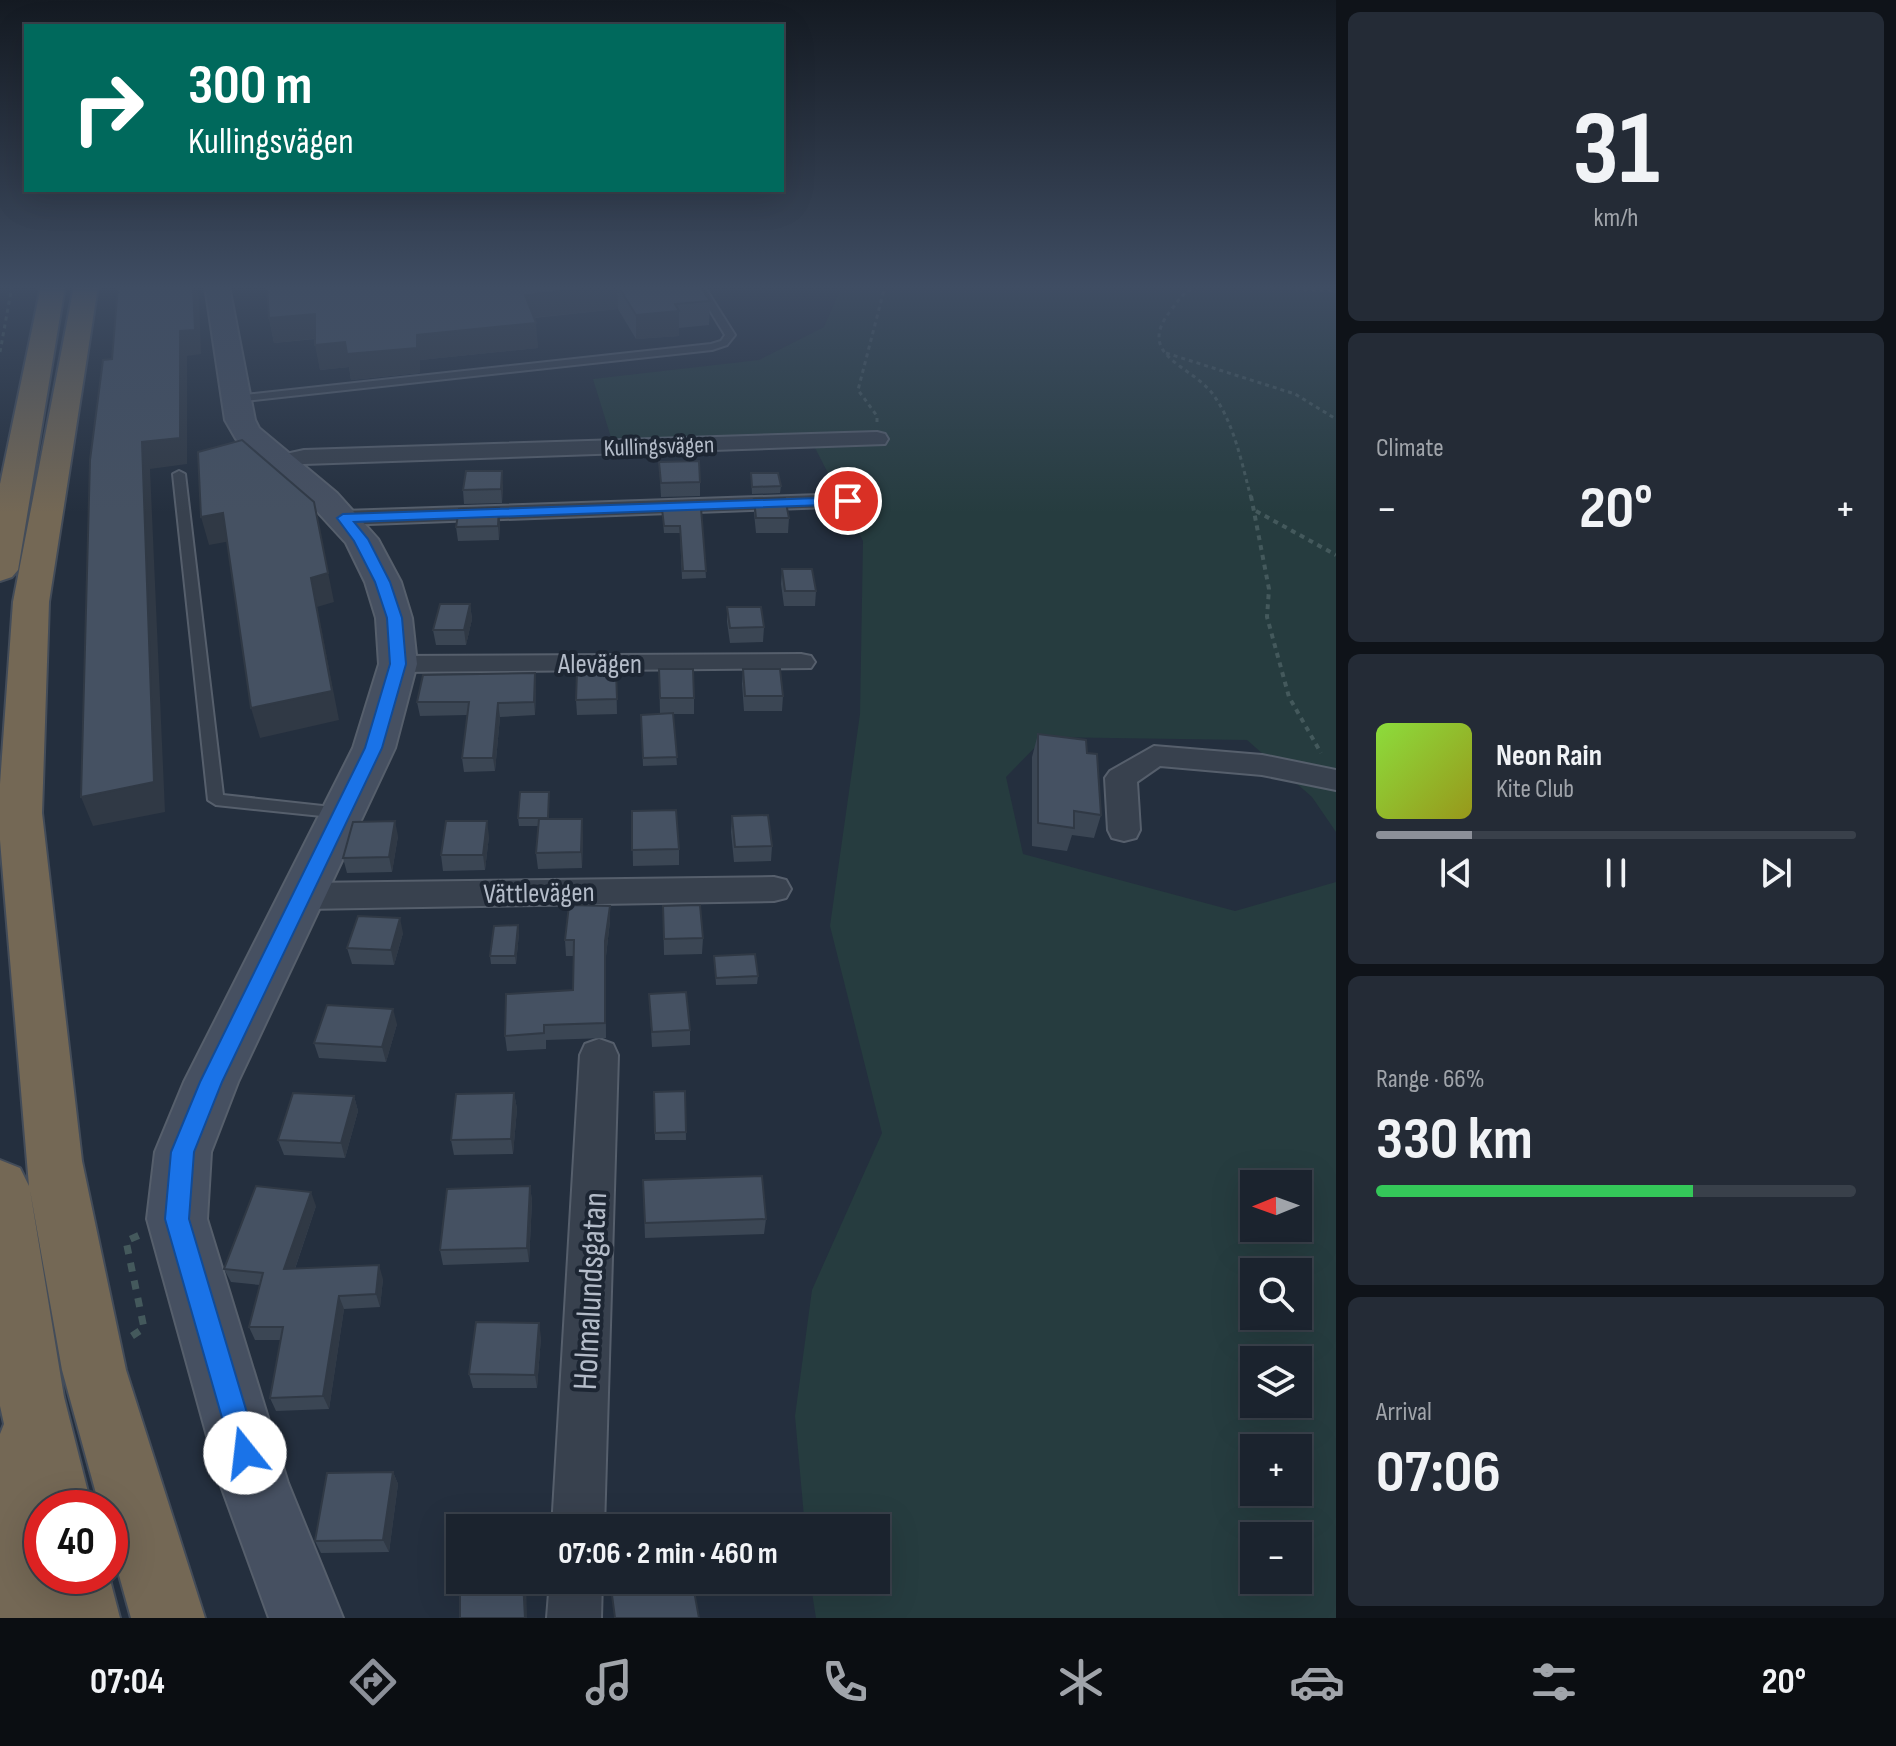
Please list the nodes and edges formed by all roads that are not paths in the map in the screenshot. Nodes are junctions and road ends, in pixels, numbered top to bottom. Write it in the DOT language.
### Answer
graph roads {
  1 [pos="39,362"];
  2 [pos="73,362"];
  3 [pos="230,362"];
  4 [pos="579,362"];
  5 [pos="236,399"];
  6 [pos="877,439"];
  7 [pos="280,462"];
  8 [pos="179,474"];
  9 [pos="848,501"];
  10 [pos="343,518"];
  11 [pos="0,570"];
  12 [pos="801,662"];
  13 [pos="398,664"];
  14 [pos="1332,772"];
  15 [pos="342,813"];
  16 [pos="1124,830"];
  17 [pos="774,889"];
  18 [pos="305,896"];
  19 [pos="599,1055"];
  20 [pos="0,1186"];
  21 [pos="31,1397"];
  22 [pos="53,1490"];
  23 [pos="579,1514"];
  24 [pos="77,1594"];
  25 [pos="575,1594"];
  26 [pos="22,1618"];
  27 [pos="83,1618"];
  28 [pos="168,1618"];
  29 [pos="306,1618"];
  30 [pos="574,1618"];
  1 -- 11 [label="highway"];
  2 -- 28 [label="highway"];
  3 -- 5 [label="street"];
  4 -- 5 [label="lane"];
  5 -- 7 [label="street"];
  6 -- 7 [label="street, Kullingsvägen"];
  7 -- 10 [label="street"];
  8 -- 15 [label="lane"];
  9 -- 10 [label="street"];
  10 -- 13 [label="street"];
  12 -- 13 [label="street, Alevägen"];
  13 -- 15 [label="street"];
  14 -- 16 [label="street"];
  15 -- 18 [label="street"];
  17 -- 18 [label="street, Vättlevägen"];
  18 -- 29 [label="street"];
  19 -- 23 [label="street, Holmalundsgatan"];
  20 -- 21 [label="highway"];
  21 -- 22 [label="highway"];
  21 -- 26 [label="highway"];
  24 -- 27 [label="highway"];
  25 -- 30 [label="street"];
}
